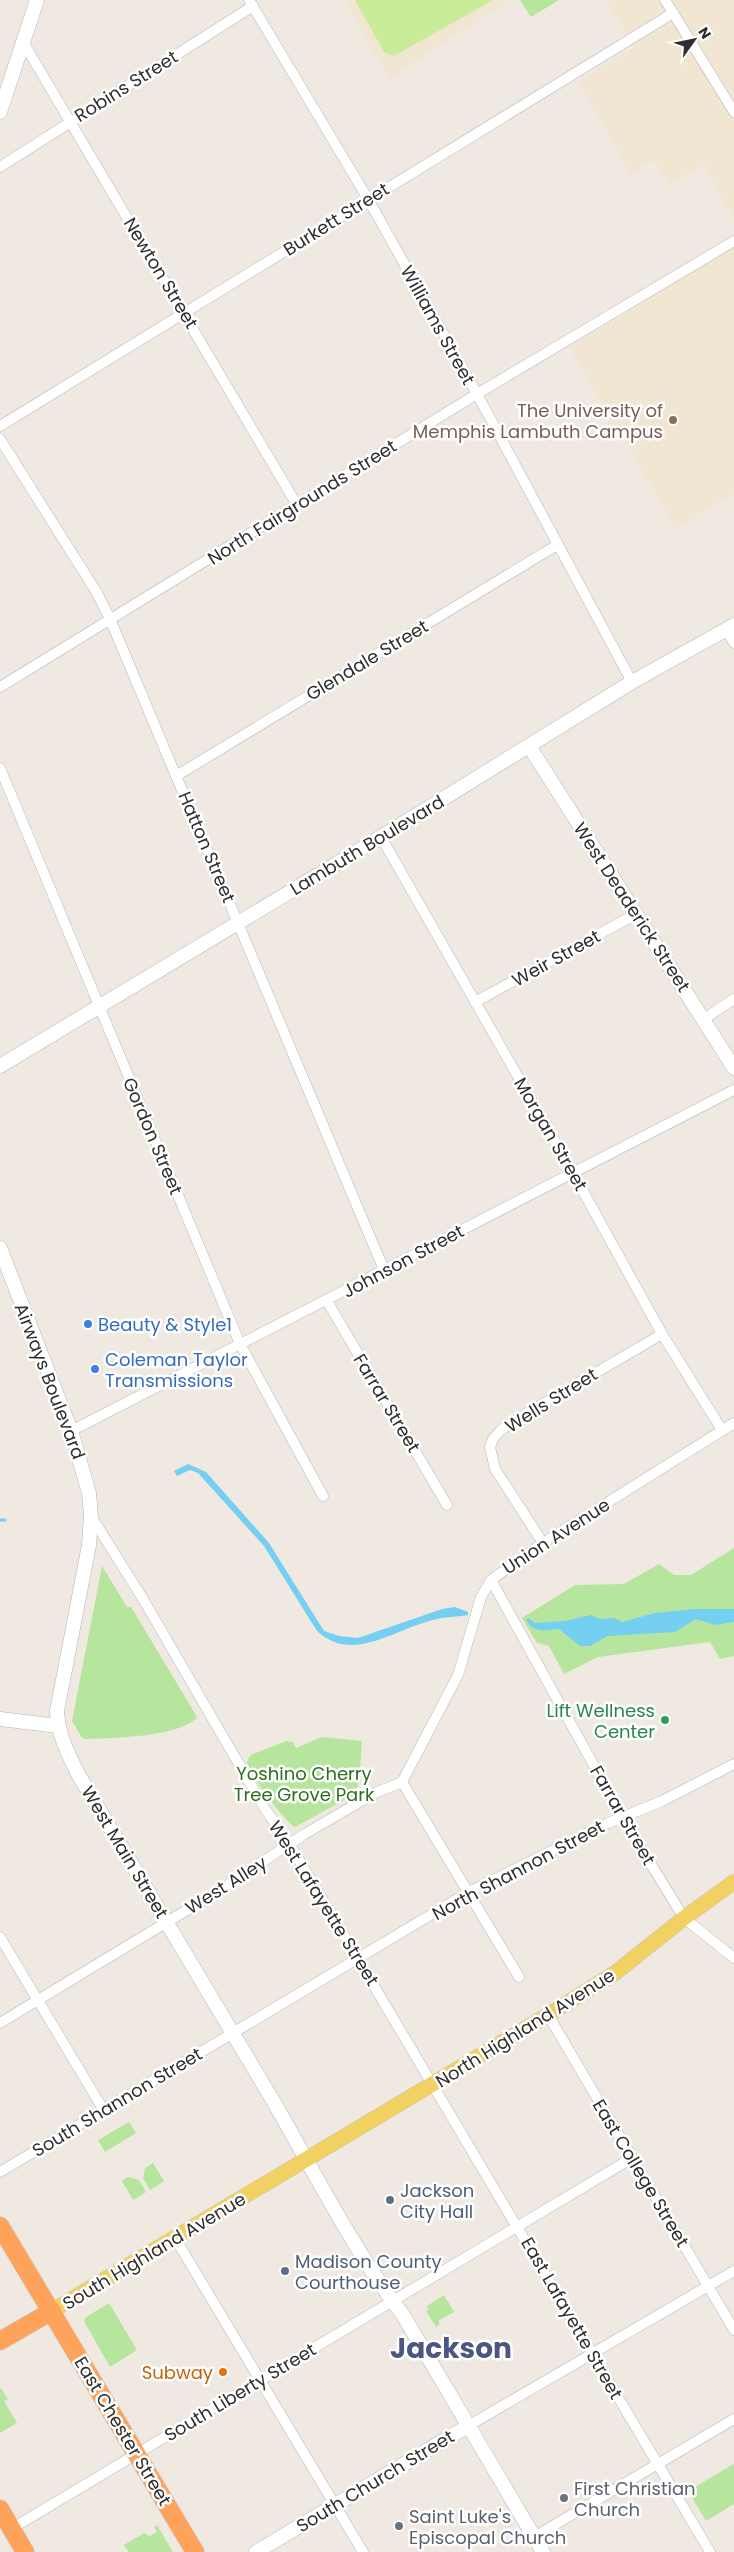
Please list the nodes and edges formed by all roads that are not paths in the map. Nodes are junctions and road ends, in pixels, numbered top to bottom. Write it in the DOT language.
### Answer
graph roads {
  1 [pos="37,0"];
  2 [pos="665,0"];
  3 [pos="251,3"];
  4 [pos="673,13"];
  5 [pos="23,42"];
  6 [pos="0,112"];
  7 [pos="734,112"];
  8 [pos="71,121"];
  9 [pos="0,167"];
  10 [pos="368,199"];
  11 [pos="734,241"];
  12 [pos="185,312"];
  13 [pos="477,394"];
  14 [pos="0,426"];
  15 [pos="0,439"];
  16 [pos="297,505"];
  17 [pos="557,545"];
  18 [pos="110,619"];
  19 [pos="730,628"];
  20 [pos="734,643"];
  21 [pos="632,682"];
  22 [pos="0,687"];
  23 [pos="529,746"];
  24 [pos="0,768"];
  25 [pos="176,776"];
  26 [pos="381,837"];
  27 [pos="636,914"];
  28 [pos="239,922"];
  29 [pos="734,1000"];
  30 [pos="475,1002"];
  31 [pos="99,1007"];
  32 [pos="704,1019"];
  33 [pos="0,1066"];
  34 [pos="734,1068"];
  35 [pos="734,1090"];
  36 [pos="573,1173"];
  37 [pos="0,1248"];
  38 [pos="384,1270"];
  39 [pos="327,1301"];
  40 [pos="662,1334"];
  41 [pos="240,1344"];
  42 [pos="734,1423"];
  43 [pos="722,1430"];
  44 [pos="71,1431"];
  45 [pos="323,1496"];
  46 [pos="447,1505"];
  47 [pos="91,1516"];
  48 [pos="543,1543"];
  49 [pos="491,1580"];
  50 [pos="0,1719"];
  51 [pos="58,1726"];
  52 [pos="734,1764"];
  53 [pos="402,1782"];
  54 [pos="622,1817"];
  55 [pos="289,1843"];
  56 [pos="734,1882"];
  57 [pos="469,1892"];
  58 [pos="684,1918"];
  59 [pos="167,1922"];
  60 [pos="0,1936"];
  61 [pos="734,1958"];
  62 [pos="359,1959"];
  63 [pos="519,1977"];
  64 [pos="38,2000"];
  65 [pos="548,2015"];
  66 [pos="0,2023"];
  67 [pos="234,2032"];
  68 [pos="434,2084"];
  69 [pos="103,2109"];
  70 [pos="632,2158"];
  71 [pos="307,2160"];
  72 [pos="0,2172"];
  73 [pos="0,2226"];
  74 [pos="518,2226"];
  75 [pos="176,2238"];
  76 [pos="734,2271"];
  77 [pos="708,2286"];
  78 [pos="392,2301"];
  79 [pos="52,2311"];
  80 [pos="734,2330"];
  81 [pos="0,2341"];
  82 [pos="593,2354"];
  83 [pos="260,2380"];
  84 [pos="734,2419"];
  85 [pos="468,2426"];
  86 [pos="137,2453"];
  87 [pos="658,2464"];
  88 [pos="335,2505"];
  89 [pos="0,2509"];
  90 [pos="12,2529"];
  91 [pos="534,2537"];
  92 [pos="25,2552"];
  93 [pos="195,2552"];
  94 [pos="256,2552"];
  95 [pos="363,2552"];
  96 [pos="543,2552"];
  97 [pos="710,2552"];
  1 -- 5 [label="street"];
  2 -- 4 [label="street"];
  3 -- 8 [label="street, Robins Street"];
  3 -- 10 [label="street, Williams Street"];
  4 -- 7 [label="street"];
  4 -- 10 [label="street, Burkett Street"];
  5 -- 6 [label="street"];
  5 -- 8 [label="street, Newton Street"];
  8 -- 9 [label="street, Robins Street"];
  8 -- 12 [label="street, Newton Street"];
  10 -- 12 [label="street, Burkett Street"];
  10 -- 13 [label="street, Williams Street"];
  11 -- 13 [label="street, North Fairgrounds Street"];
  12 -- 14 [label="street, Burkett Street"];
  12 -- 16 [label="street, Newton Street"];
  13 -- 16 [label="street, North Fairgrounds Street"];
  13 -- 17 [label="street, Williams Street"];
  15 -- 18 [label="street, Hatton Street"];
  16 -- 18 [label="street, North Fairgrounds Street"];
  17 -- 21 [label="street, Williams Street"];
  17 -- 25 [label="street, Glendale Street"];
  18 -- 22 [label="street, North Fairgrounds Street"];
  18 -- 25 [label="street, Hatton Street"];
  19 -- 20 [label="street"];
  19 -- 21 [label="street, Lambuth Boulevard"];
  21 -- 23 [label="street, Lambuth Boulevard"];
  23 -- 26 [label="street, Lambuth Boulevard"];
  23 -- 27 [label="street, West Deaderick Street"];
  24 -- 31 [label="street, Gordon Street"];
  25 -- 28 [label="street, Hatton Street"];
  26 -- 28 [label="street, Lambuth Boulevard"];
  26 -- 30 [label="street, Morgan Street"];
  27 -- 30 [label="street, Weir Street"];
  27 -- 32 [label="street, West Deaderick Street"];
  28 -- 31 [label="street, Lambuth Boulevard"];
  28 -- 38 [label="street, Hatton Street"];
  29 -- 32 [label="street"];
  30 -- 36 [label="street, Morgan Street"];
  31 -- 33 [label="street, Lambuth Boulevard"];
  31 -- 41 [label="street, Gordon Street"];
  32 -- 34 [label="street, West Deaderick Street"];
  35 -- 36 [label="street, Johnson Street"];
  36 -- 38 [label="street, Johnson Street"];
  36 -- 40 [label="street, Morgan Street"];
  37 -- 44 [label="street, Airways Boulevard"];
  38 -- 39 [label="street, Johnson Street"];
  39 -- 41 [label="street, Johnson Street"];
  39 -- 46 [label="street, Farrar Street"];
  40 -- 43 [label="street, Morgan Street"];
  40 -- 48 [label="street, Wells Street"];
  41 -- 44 [label="street, Johnson Street"];
  41 -- 45 [label="street, Gordon Street"];
  42 -- 43 [label="street, Union Avenue"];
  43 -- 48 [label="street, Union Avenue"];
  44 -- 47 [label="street, Airways Boulevard"];
  47 -- 51 [label="street, West Main Street"];
  47 -- 55 [label="street, West Lafayette Street"];
  48 -- 49 [label="street, Union Avenue"];
  49 -- 53 [label="street, Union Avenue"];
  49 -- 54 [label="street, Farrar Street"];
  50 -- 51 [label="street"];
  51 -- 59 [label="street, West Main Street"];
  52 -- 54 [label="street, North Shannon Street"];
  53 -- 55 [label="street, West Alley"];
  53 -- 57 [label="street"];
  54 -- 57 [label="street, North Shannon Street"];
  54 -- 58 [label="street, Farrar Street"];
  55 -- 59 [label="street, West Alley"];
  55 -- 62 [label="street, West Lafayette Street"];
  56 -- 58 [label="main road, North Highland Avenue"];
  57 -- 62 [label="street, North Shannon Street"];
  57 -- 63 [label="street"];
  58 -- 61 [label="street, Farrar Street"];
  58 -- 65 [label="main road, North Highland Avenue"];
  59 -- 64 [label="street, West Alley"];
  59 -- 67 [label="street, West Main Street"];
  60 -- 64 [label="street"];
  62 -- 67 [label="street, North Shannon Street"];
  62 -- 68 [label="street, West Lafayette Street"];
  64 -- 66 [label="street, West Alley"];
  64 -- 69 [label="street"];
  65 -- 68 [label="main road, North Highland Avenue"];
  65 -- 70 [label="street, East College Street"];
  67 -- 69 [label="street, South Shannon Street"];
  67 -- 71 [label="street, West Main Street"];
  68 -- 71 [label="main road, North Highland Avenue"];
  68 -- 74 [label="street, East Lafayette Street"];
  69 -- 72 [label="street, South Shannon Street"];
  70 -- 74 [label="street, South Liberty Street"];
  70 -- 77 [label="street, East College Street"];
  71 -- 75 [label="main road, South Highland Avenue"];
  71 -- 78 [label="street, West Main Street"];
  73 -- 79 [label="highway, East Chester Street"];
  74 -- 78 [label="street, South Liberty Street"];
  74 -- 82 [label="street, East Lafayette Street"];
  75 -- 79 [label="main road, South Highland Avenue"];
  75 -- 83 [label="street"];
  76 -- 77 [label="street"];
  77 -- 80 [label="street, East College Street"];
  77 -- 82 [label="street"];
  78 -- 83 [label="street, South Liberty Street"];
  78 -- 85 [label="street, West Main Street"];
  79 -- 81 [label="highway, South Highland Avenue"];
  79 -- 86 [label="highway, East Chester Street"];
  82 -- 85 [label="street"];
  82 -- 87 [label="street, East Lafayette Street"];
  83 -- 86 [label="street, South Liberty Street"];
  83 -- 88 [label="street"];
  84 -- 87 [label="street"];
  85 -- 88 [label="street, South Church Street"];
  85 -- 91 [label="street, West Main Street"];
  86 -- 90 [label="street, South Liberty Street"];
  86 -- 93 [label="highway, East Chester Street"];
  87 -- 91 [label="street"];
  87 -- 97 [label="street, East Lafayette Street"];
  88 -- 94 [label="street, South Church Street"];
  88 -- 95 [label="street"];
  89 -- 90 [label="highway"];
  90 -- 92 [label="highway"];
  91 -- 96 [label="street, West Main Street"];
}
